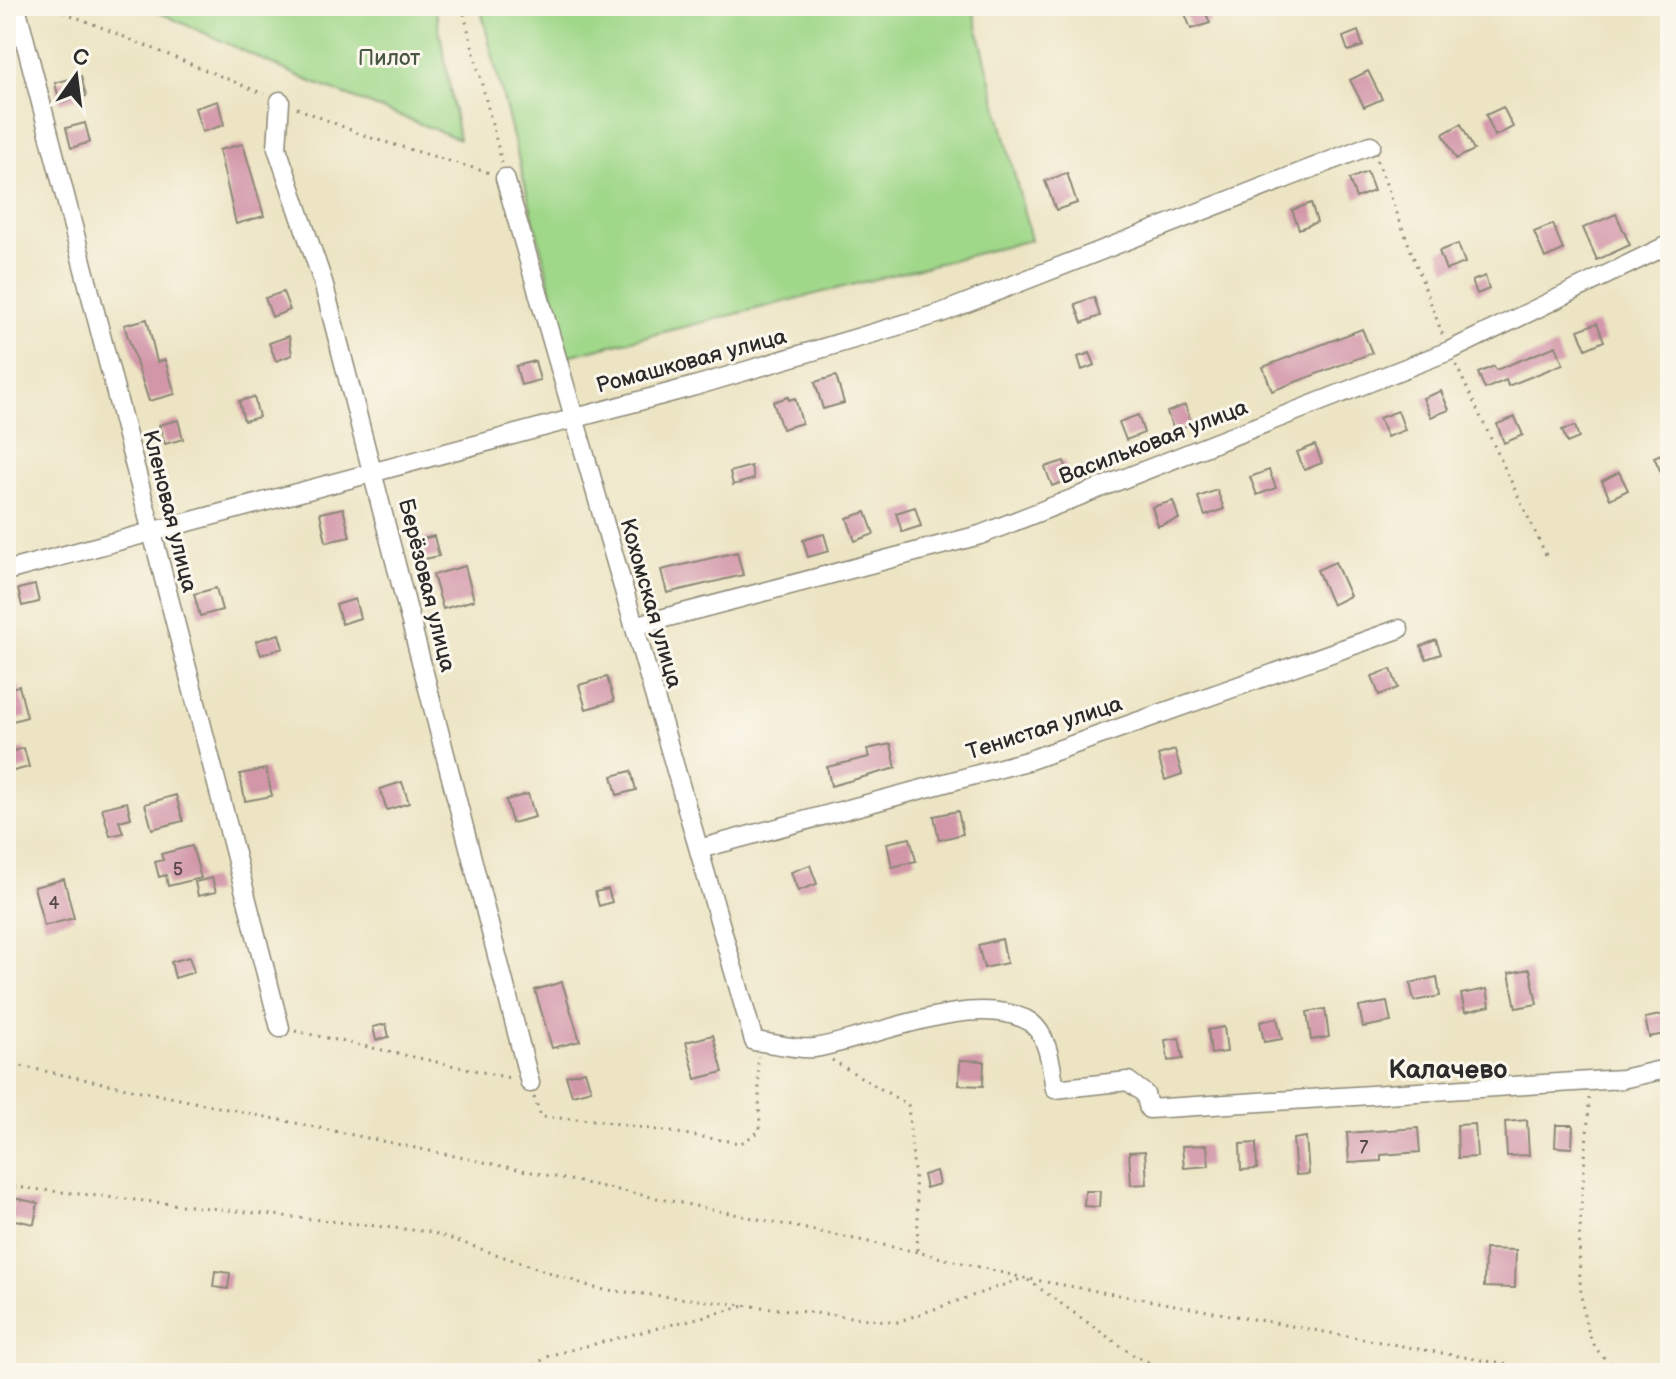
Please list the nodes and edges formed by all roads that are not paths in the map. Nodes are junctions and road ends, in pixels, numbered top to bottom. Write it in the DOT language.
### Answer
graph roads {
  1 [pos="16,6"];
  2 [pos="280,101"];
  3 [pos="1371,145"];
  4 [pos="505,178"];
  5 [pos="1670,244"];
  6 [pos="573,416"];
  7 [pos="374,471"];
  8 [pos="152,531"];
  9 [pos="6,571"];
  10 [pos="634,626"];
  11 [pos="1399,629"];
  12 [pos="699,849"];
  13 [pos="280,1028"];
  14 [pos="1670,1068"];
  15 [pos="530,1083"];
  1 -- 8 [label="street, Кленовая улица"];
  2 -- 7 [label="street, Берёзовая улица"];
  3 -- 6 [label="street, Ромашковая улица"];
  4 -- 6 [label="street, Кохомская улица"];
  5 -- 10 [label="street, Васильковая улица"];
  6 -- 7 [label="street, Ромашковая улица"];
  6 -- 10 [label="street, Кохомская улица"];
  7 -- 8 [label="street, Ромашковая улица"];
  7 -- 15 [label="street, Берёзовая улица"];
  8 -- 9 [label="street, Ромашковая улица"];
  8 -- 13 [label="street, Кленовая улица"];
  10 -- 12 [label="street, Кохомская улица"];
  11 -- 12 [label="street, Тенистая улица"];
  12 -- 14 [label="street, Кохомская улица"];
}
